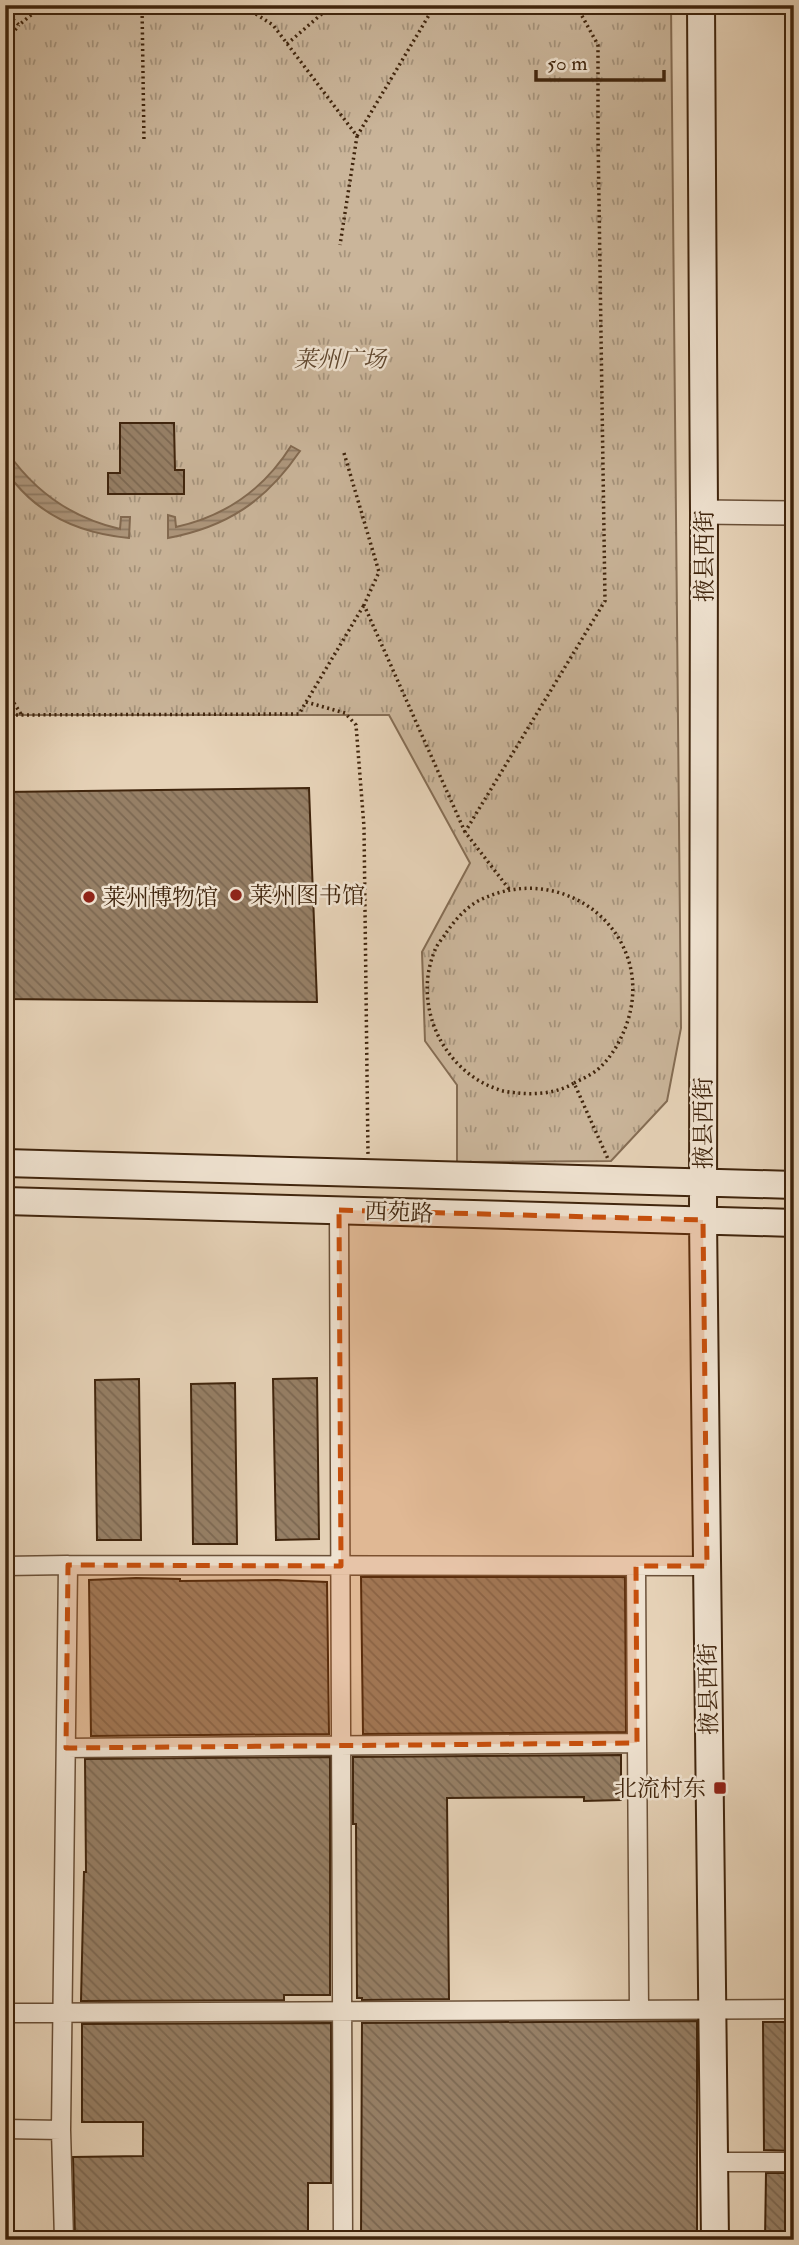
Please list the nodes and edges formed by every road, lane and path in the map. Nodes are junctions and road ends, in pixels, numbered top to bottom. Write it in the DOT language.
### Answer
graph roads {
  1 [pos="43,5"];
  2 [pos="142,5"];
  3 [pos="242,5"];
  4 [pos="332,5"];
  5 [pos="435,5"];
  6 [pos="576,5"];
  7 [pos="701,5"];
  8 [pos="5,12"];
  9 [pos="19,25"];
  10 [pos="5,43"];
  11 [pos="287,44"];
  12 [pos="357,136"];
  13 [pos="144,142"];
  14 [pos="340,245"];
  15 [pos="344,453"];
  16 [pos="704,512"];
  17 [pos="794,513"];
  18 [pos="364,605"];
  19 [pos="5,689"];
  20 [pos="306,702"];
  21 [pos="5,715"];
  22 [pos="21,715"];
  23 [pos="465,832"];
  24 [pos="509,889"];
  25 [pos="574,1083"];
  26 [pos="5,1163"];
  27 [pos="368,1173"];
  28 [pos="617,1180"];
  29 [pos="703,1182"];
  30 [pos="794,1185"];
  31 [pos="5,1201"];
  32 [pos="340,1210"];
  33 [pos="703,1220"];
  34 [pos="794,1223"];
  35 [pos="68,1565"];
  36 [pos="5,1566"];
  37 [pos="341,1566"];
  38 [pos="636,1566"];
  39 [pos="707,1566"];
  40 [pos="637,1743"];
  41 [pos="342,1745"];
  42 [pos="66,1748"];
  43 [pos="794,2009"];
  44 [pos="343,2010"];
  45 [pos="639,2010"];
  46 [pos="712,2010"];
  47 [pos="5,2013"];
  48 [pos="63,2013"];
  49 [pos="5,2129"];
  50 [pos="61,2130"];
  51 [pos="714,2162"];
  52 [pos="794,2162"];
  53 [pos="64,2240"];
  54 [pos="343,2240"];
  55 [pos="715,2240"];
  1 -- 9 [label="path"];
  2 -- 13 [label="path"];
  3 -- 11 [label="path"];
  4 -- 11 [label="path"];
  5 -- 12 [label="path"];
  6 -- 23 [label="path"];
  7 -- 16 [label="main road, 掖县西街"];
  8 -- 9 [label="path"];
  9 -- 10 [label="path"];
  11 -- 12 [label="path"];
  12 -- 14 [label="path"];
  15 -- 18 [label="path"];
  16 -- 17 [label="street"];
  16 -- 29 [label="main road, 掖县西街"];
  18 -- 20 [label="path"];
  18 -- 23 [label="path"];
  19 -- 22 [label="path"];
  20 -- 22 [label="path"];
  20 -- 27 [label="path"];
  21 -- 22 [label="path"];
  23 -- 24 [label="path"];
  24 -- 25 [label="path"];
  24 -- 25 [label="path"];
  25 -- 28 [label="path"];
  26 -- 27 [label="main road, 西苑路"];
  27 -- 28 [label="main road, 西苑路"];
  28 -- 29 [label="main road, 西苑路"];
  29 -- 30 [label="main road, 西苑路"];
  29 -- 33 [label="main road, 掖县西街"];
  31 -- 32 [label="main road, 西苑路"];
  32 -- 33 [label="main road, 西苑路"];
  32 -- 37 [label="street"];
  33 -- 34 [label="main road, 西苑路"];
  33 -- 39 [label="main road, 掖县西街"];
  35 -- 36 [label="street"];
  35 -- 37 [label="street"];
  35 -- 42 [label="street"];
  37 -- 38 [label="street"];
  37 -- 41 [label="street"];
  38 -- 39 [label="street"];
  38 -- 40 [label="street"];
  39 -- 46 [label="main road, 掖县西街"];
  40 -- 41 [label="street"];
  40 -- 45 [label="street"];
  41 -- 42 [label="street"];
  41 -- 44 [label="street"];
  42 -- 48 [label="street"];
  43 -- 46 [label="street"];
  44 -- 45 [label="street"];
  44 -- 48 [label="street"];
  44 -- 54 [label="street"];
  45 -- 46 [label="street"];
  46 -- 51 [label="main road, 掖县西街"];
  47 -- 48 [label="street"];
  48 -- 50 [label="street"];
  49 -- 50 [label="street"];
  50 -- 53 [label="street"];
  51 -- 52 [label="street"];
  51 -- 55 [label="main road, 掖县西街"];
}
